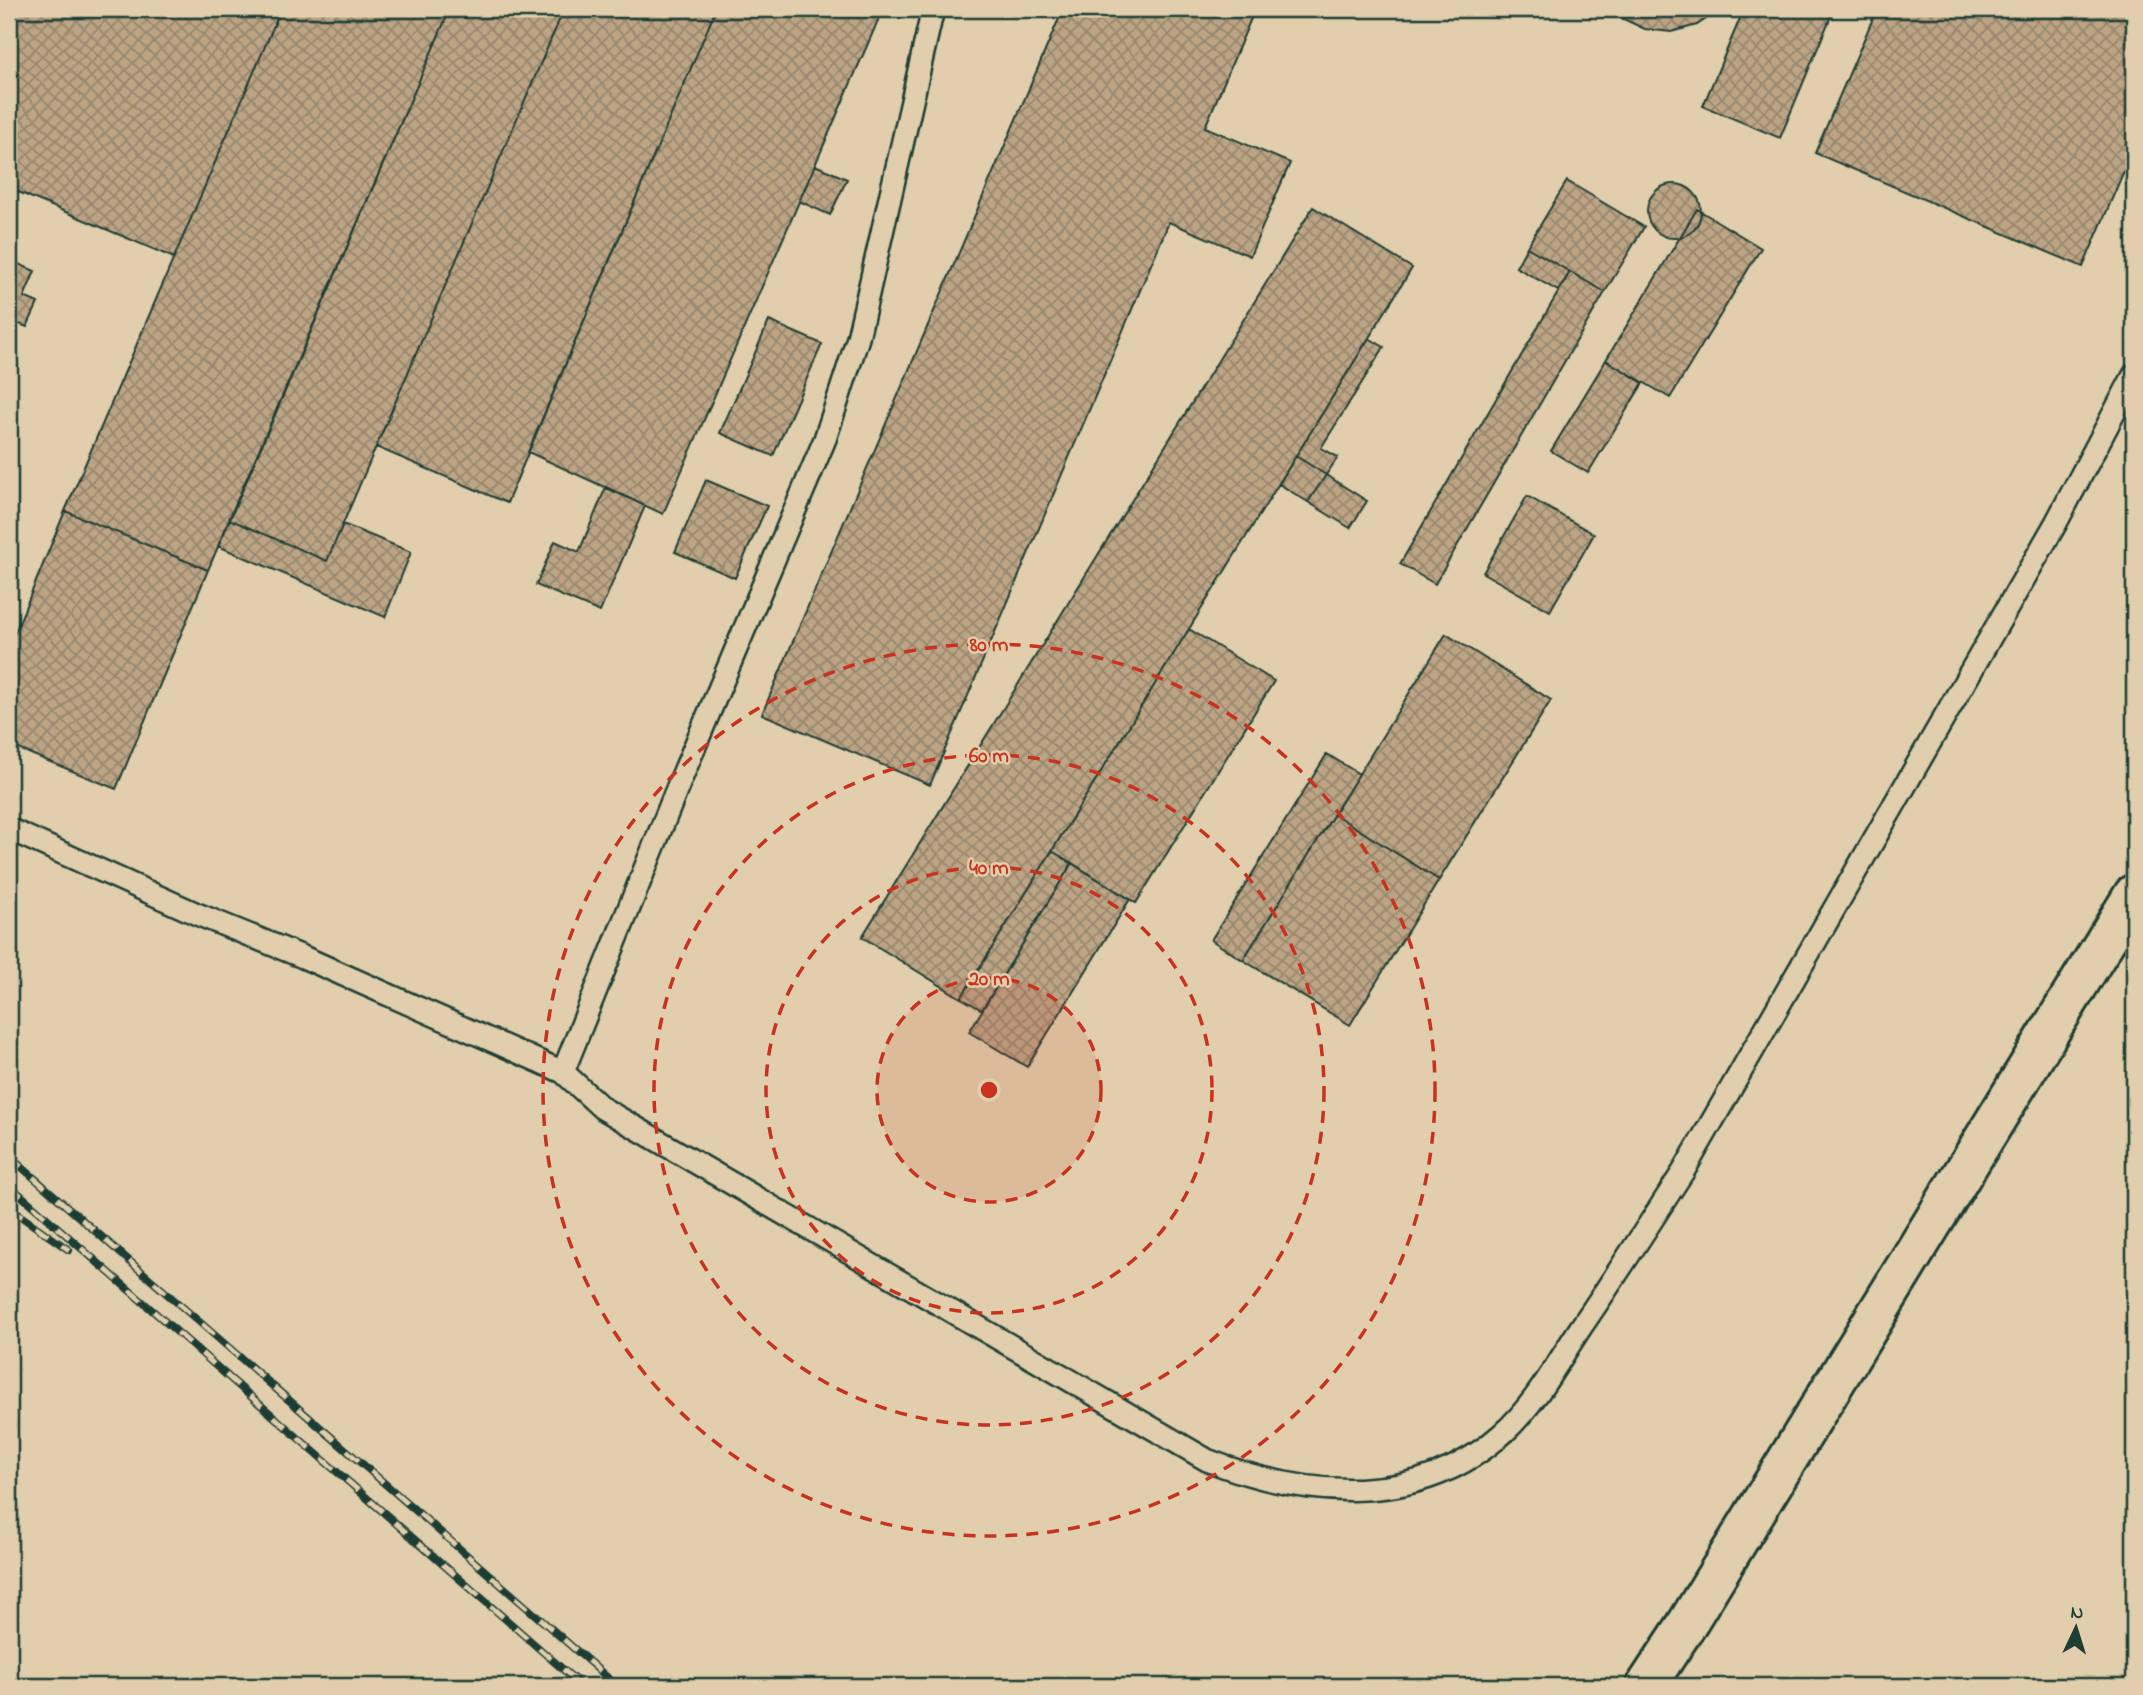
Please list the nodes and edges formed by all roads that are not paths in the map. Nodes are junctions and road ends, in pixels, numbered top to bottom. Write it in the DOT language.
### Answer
graph roads {
  1 [pos="933,9"];
  2 [pos="2134,375"];
  3 [pos="9,829"];
  4 [pos="2134,894"];
  5 [pos="563,1072"];
  6 [pos="1646,1686"];
  1 -- 5 [label="lane"];
  2 -- 5 [label="lane"];
  3 -- 5 [label="lane"];
  4 -- 6 [label="street"];
}
